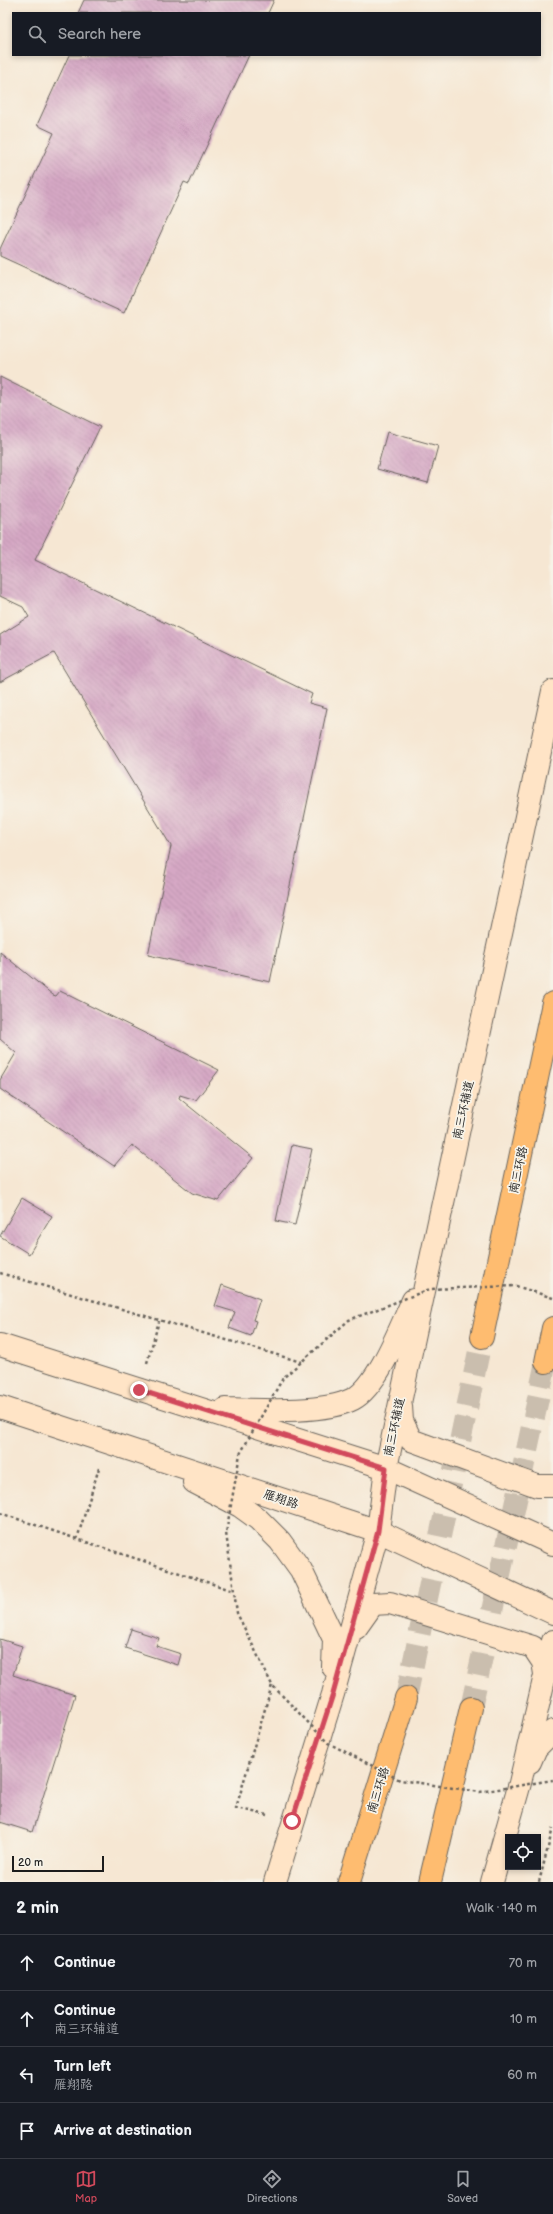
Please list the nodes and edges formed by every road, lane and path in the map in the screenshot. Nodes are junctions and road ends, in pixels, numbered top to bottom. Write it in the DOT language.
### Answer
graph roads {
  1 [pos="553,691"];
  2 [pos="553,1003"];
  3 [pos="430,1265"];
  4 [pos="0,1273"];
  5 [pos="553,1298"];
  6 [pos="159,1321"];
  7 [pos="553,1328"];
  8 [pos="482,1337"];
  9 [pos="0,1345"];
  10 [pos="301,1362"];
  11 [pos="546,1362"];
  12 [pos="139,1390"];
  13 [pos="401,1398"];
  14 [pos="0,1407"];
  15 [pos="197,1408"];
  16 [pos="108,1442"];
  17 [pos="129,1449"];
  18 [pos="386,1468"];
  19 [pos="553,1486"];
  20 [pos="0,1513"];
  21 [pos="378,1531"];
  22 [pos="77,1539"];
  23 [pos="553,1544"];
  24 [pos="234,1591"];
  25 [pos="553,1613"];
  26 [pos="349,1638"];
  27 [pos="553,1641"];
  28 [pos="545,1674"];
  29 [pos="272,1686"];
  30 [pos="333,1694"];
  31 [pos="406,1698"];
  32 [pos="471,1708"];
  33 [pos="553,1731"];
  34 [pos="553,1780"];
  35 [pos="520,1784"];
  36 [pos="292,1821"];
  37 [pos="553,1828"];
  38 [pos="274,1882"];
  39 [pos="349,1882"];
  40 [pos="430,1882"];
  41 [pos="492,1882"];
  42 [pos="539,1882"];
  1 -- 3 [label="main road, 南三环辅道"];
  2 -- 8 [label="highway, 南三环路"];
  3 -- 13 [label="main road, 南三环辅道"];
  3 -- 15 [label="main road"];
  4 -- 6 [label="path"];
  5 -- 10 [label="path, bridge"];
  6 -- 10 [label="path"];
  6 -- 12 [label="path"];
  7 -- 11 [label="highway"];
  9 -- 12 [label="main road"];
  10 -- 24 [label="path, bridge"];
  12 -- 15 [label="main road"];
  13 -- 18 [label="main road, 南三环辅道"];
  13 -- 19 [label="main road"];
  14 -- 16 [label="main road, 雁翔路"];
  15 -- 18 [label="main road"];
  16 -- 17 [label="main road, 雁翔路"];
  16 -- 22 [label="path"];
  17 -- 21 [label="main road, 雁翔路"];
  17 -- 30 [label="main road"];
  18 -- 21 [label="main road, 南三环辅道"];
  18 -- 23 [label="main road"];
  20 -- 22 [label="path"];
  21 -- 25 [label="main road, 雁翔路"];
  21 -- 26 [label="main road, 南三环辅道"];
  22 -- 24 [label="path"];
  24 -- 29 [label="path, bridge"];
  26 -- 28 [label="main road"];
  26 -- 30 [label="main road, 南三环辅道"];
  27 -- 28 [label="main road"];
  28 -- 35 [label="main road"];
  29 -- 34 [label="path, bridge"];
  29 -- 36 [label="path"];
  30 -- 36 [label="main road"];
  31 -- 39 [label="highway, 南三环路"];
  32 -- 40 [label="highway"];
  33 -- 35 [label="main road"];
  35 -- 41 [label="main road"];
  36 -- 38 [label="main road"];
  37 -- 42 [label="path"];
}
